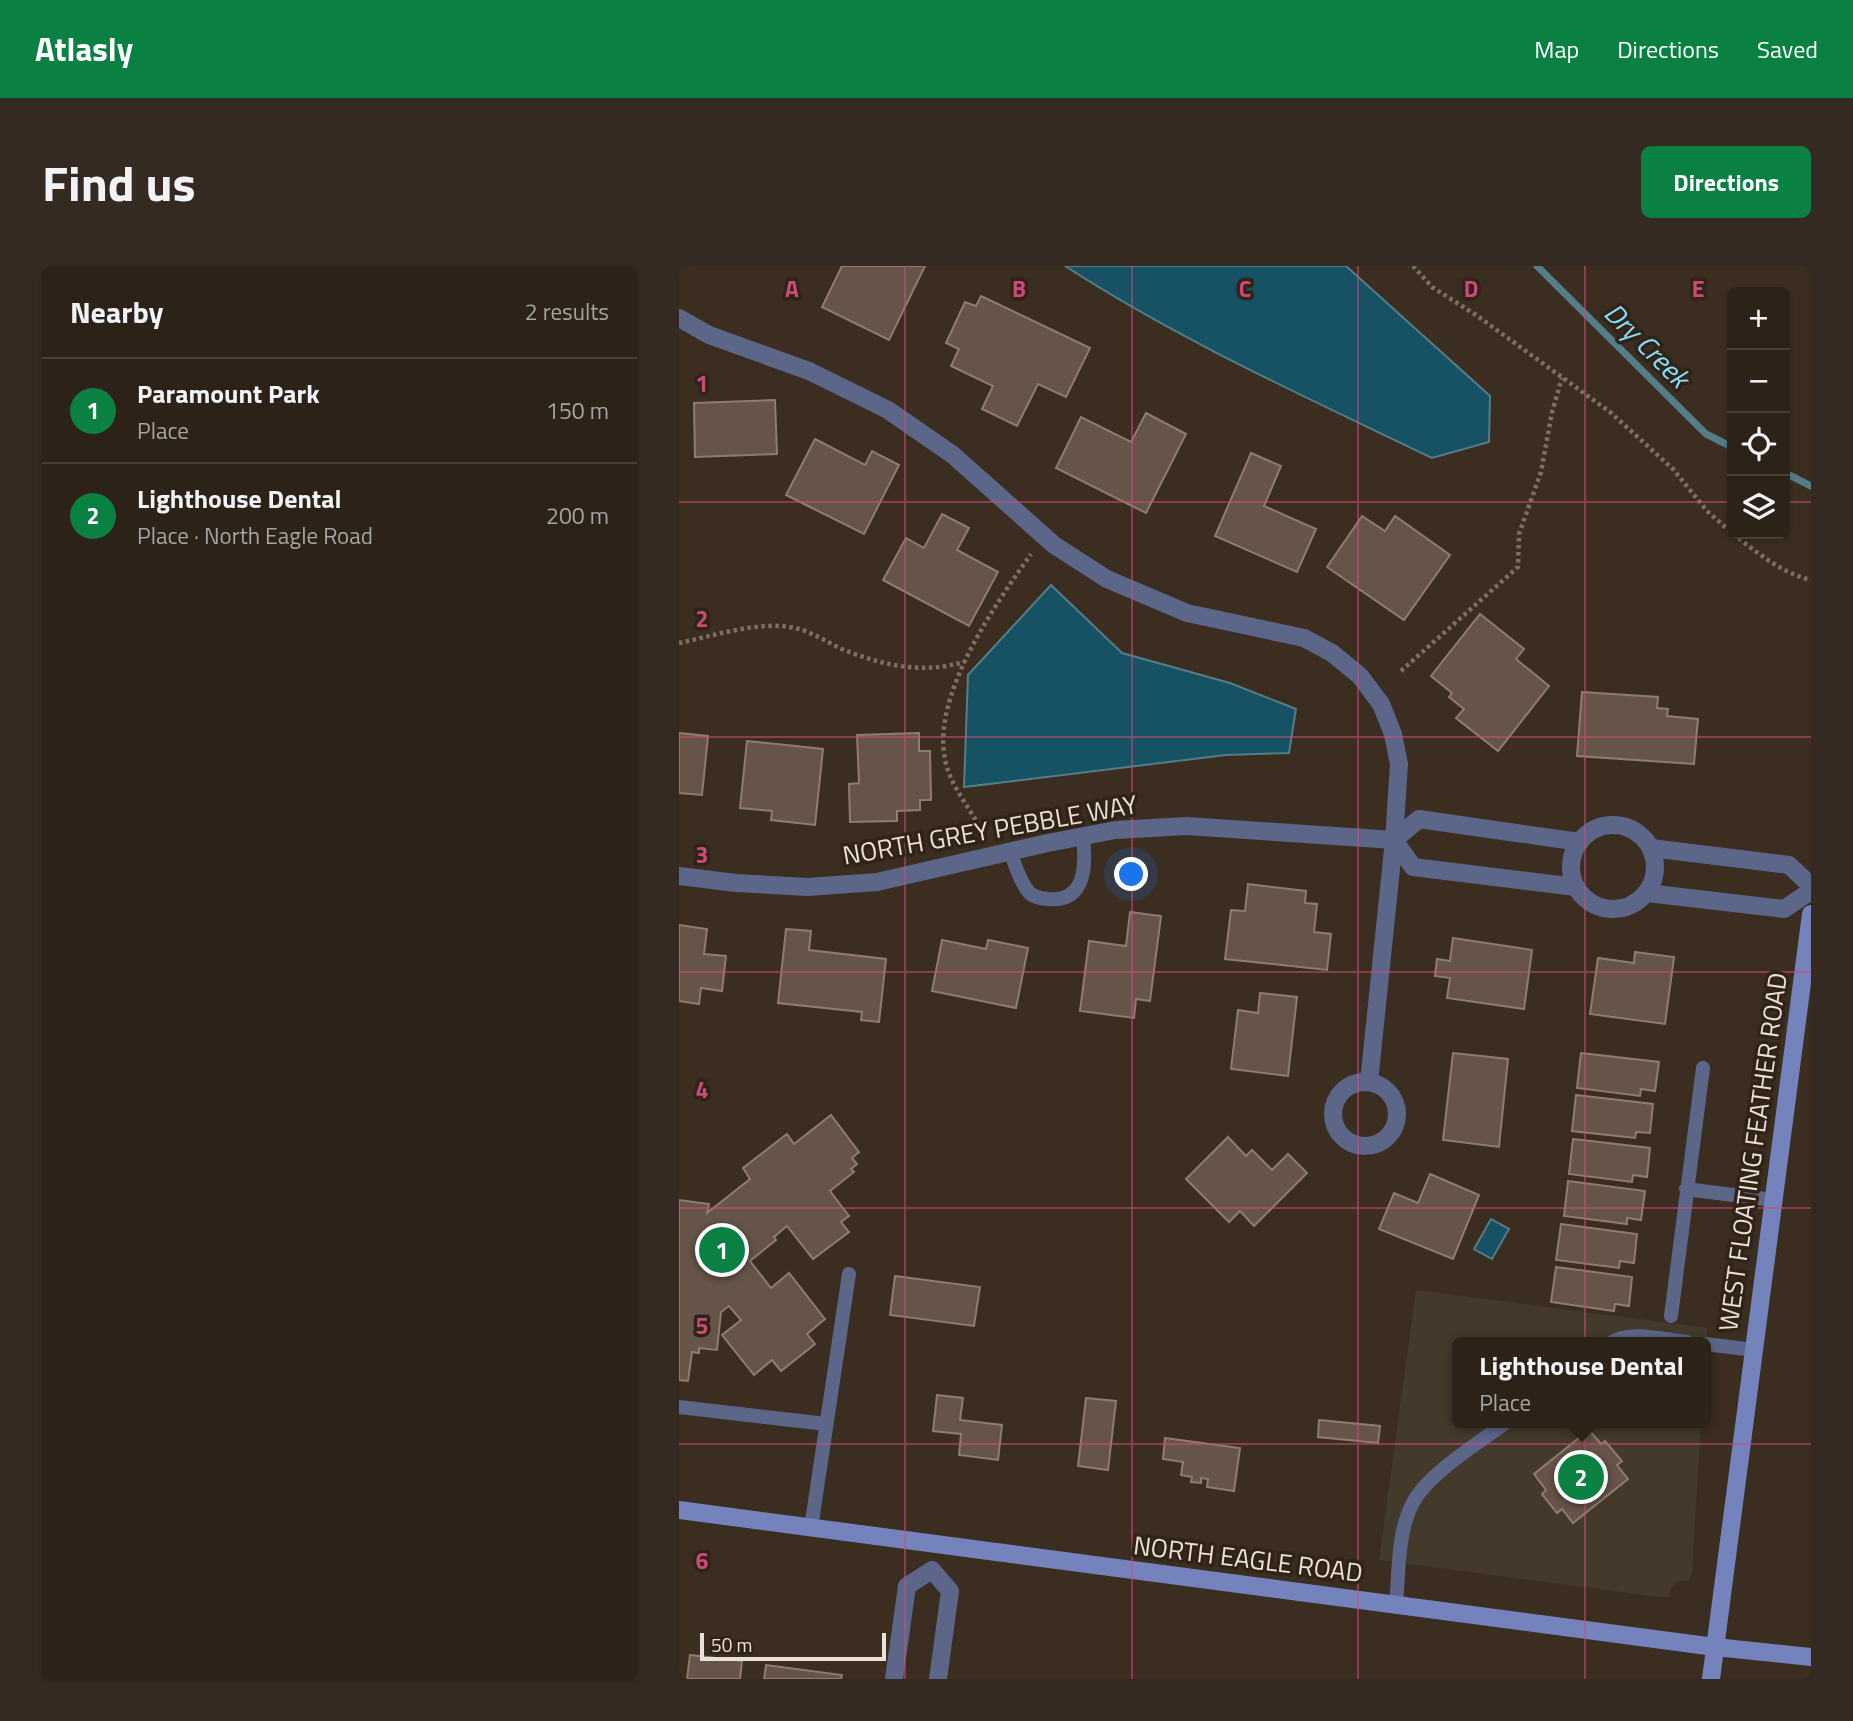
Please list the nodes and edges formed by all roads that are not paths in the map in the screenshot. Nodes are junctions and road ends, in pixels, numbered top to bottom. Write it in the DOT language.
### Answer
graph roads {
  1 [pos="679,318"];
  2 [pos="1083,836"];
  3 [pos="1394,840"];
  4 [pos="1580,842"];
  5 [pos="1651,848"];
  6 [pos="1010,851"];
  7 [pos="679,876"];
  8 [pos="1576,887"];
  9 [pos="1811,889"];
  10 [pos="1647,893"];
  11 [pos="1811,914"];
  12 [pos="1703,1068"];
  13 [pos="1369,1082"];
  14 [pos="1686,1189"];
  15 [pos="1773,1199"];
  16 [pos="849,1274"];
  17 [pos="1671,1316"];
  18 [pos="1621,1337"];
  19 [pos="1644,1337"];
  20 [pos="1711,1345"];
  21 [pos="1753,1350"];
  22 [pos="679,1407"];
  23 [pos="826,1424"];
  24 [pos="1499,1428"];
  25 [pos="679,1510"];
  26 [pos="811,1528"];
  27 [pos="935,1545"];
  28 [pos="932,1570"];
  29 [pos="1396,1605"];
  30 [pos="1715,1647"];
  31 [pos="1811,1657"];
  32 [pos="894,1679"];
  33 [pos="938,1679"];
  34 [pos="1711,1679"];
  1 -- 3 [label="street"];
  2 -- 3 [label="street, NORTH GREY PEBBLE WAY"];
  2 -- 6 [label="street, NORTH GREY PEBBLE WAY"];
  2 -- 6 [label="lane"];
  3 -- 4 [label="street"];
  3 -- 8 [label="street"];
  3 -- 13 [label="street"];
  4 -- 5 [label="street"];
  4 -- 8 [label="street"];
  5 -- 9 [label="street"];
  5 -- 10 [label="street"];
  6 -- 7 [label="street, NORTH GREY PEBBLE WAY"];
  8 -- 10 [label="street"];
  9 -- 10 [label="street"];
  11 -- 15 [label="main road, WEST FLOATING FEATHER ROAD"];
  12 -- 14 [label="lane"];
  14 -- 15 [label="lane"];
  14 -- 17 [label="lane"];
  15 -- 21 [label="main road, WEST FLOATING FEATHER ROAD"];
  16 -- 23 [label="lane"];
  18 -- 19 [label="lane"];
  20 -- 21 [label="lane"];
  21 -- 30 [label="main road, WEST FLOATING FEATHER ROAD"];
  22 -- 23 [label="lane"];
  23 -- 26 [label="lane"];
  24 -- 29 [label="lane"];
  25 -- 26 [label="main road, NORTH EAGLE ROAD"];
  26 -- 27 [label="main road, NORTH EAGLE ROAD"];
  27 -- 28 [label="street"];
  27 -- 29 [label="main road, NORTH EAGLE ROAD"];
  28 -- 32 [label="street"];
  28 -- 33 [label="street"];
  29 -- 30 [label="main road, NORTH EAGLE ROAD"];
  30 -- 31 [label="main road, NORTH EAGLE ROAD"];
  30 -- 34 [label="main road, WEST FLOATING FEATHER ROAD"];
}
